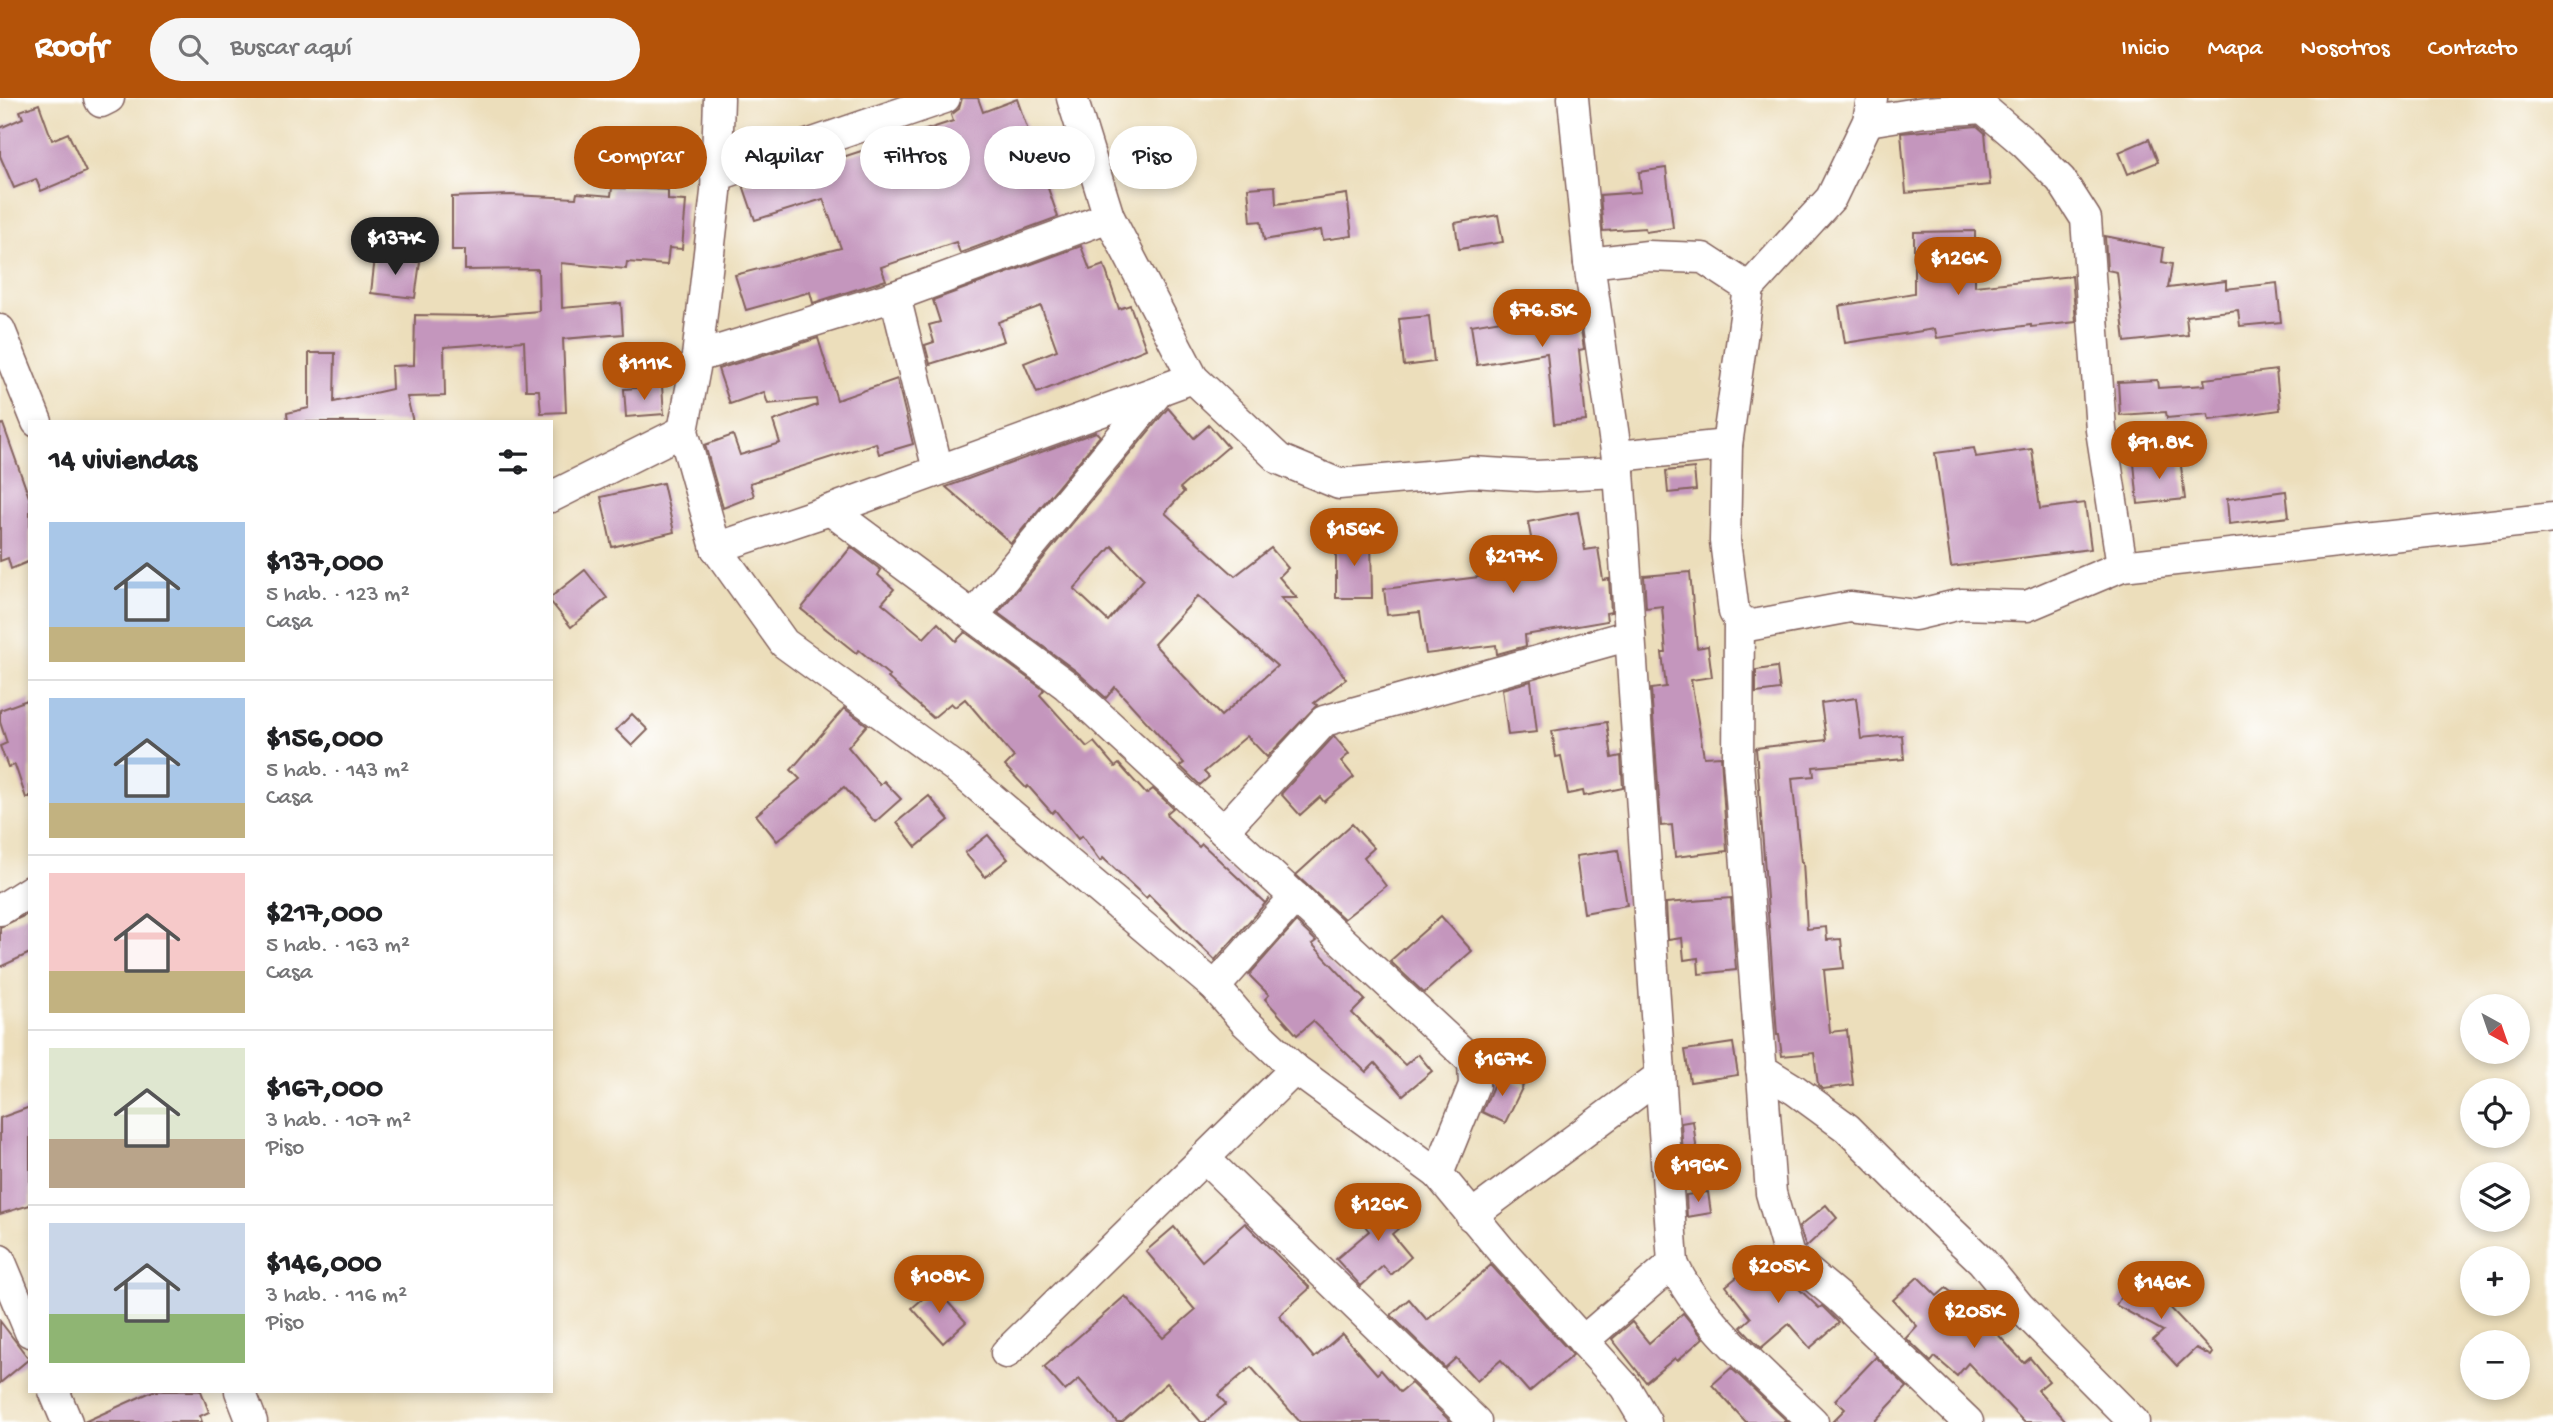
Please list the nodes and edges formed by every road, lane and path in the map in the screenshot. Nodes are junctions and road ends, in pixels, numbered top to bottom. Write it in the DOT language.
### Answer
graph roads {
  1 [pos="99,98"];
  2 [pos="109,98"];
  3 [pos="719,98"];
  4 [pos="945,98"];
  5 [pos="1072,98"];
  6 [pos="1573,98"];
  7 [pos="1870,110"];
  8 [pos="716,176"];
  9 [pos="1109,217"];
  10 [pos="1589,263"];
  11 [pos="1749,288"];
  12 [pos="895,296"];
  13 [pos="0,330"];
  14 [pos="697,357"];
  15 [pos="1193,379"];
  16 [pos="1161,390"];
  17 [pos="36,420"];
  18 [pos="683,431"];
  19 [pos="1727,445"];
  20 [pos="1618,464"];
  21 [pos="938,470"];
  22 [pos="553,496"];
  23 [pos="830,510"];
  24 [pos="2553,518"];
  25 [pos="716,548"];
  26 [pos="2122,566"];
  27 [pos="973,616"];
  28 [pos="1739,620"];
  29 [pos="1630,635"];
  30 [pos="1223,831"];
  31 [pos="28,892"];
  32 [pos="1295,897"];
  33 [pos="0,910"];
  34 [pos="1215,987"];
  35 [pos="1295,1069"];
  36 [pos="1761,1069"];
  37 [pos="1660,1076"];
  38 [pos="1205,1158"];
  39 [pos="1438,1174"];
  40 [pos="1471,1216"];
  41 [pos="0,1260"];
  42 [pos="1673,1263"];
  43 [pos="28,1327"];
  44 [pos="1583,1341"];
  45 [pos="1006,1353"];
  46 [pos="55,1393"];
  47 [pos="241,1393"];
  48 [pos="67,1422"];
  49 [pos="252,1422"];
  50 [pos="1476,1422"];
  51 [pos="1646,1422"];
  52 [pos="1813,1422"];
  53 [pos="1968,1422"];
  54 [pos="2134,1422"];
  1 -- 2 [label="street"];
  3 -- 8 [label="street"];
  4 -- 8 [label="street"];
  5 -- 9 [label="street"];
  6 -- 10 [label="street"];
  7 -- 11 [label="street"];
  7 -- 26 [label="street"];
  8 -- 14 [label="street"];
  9 -- 12 [label="street"];
  9 -- 15 [label="street"];
  10 -- 11 [label="street"];
  10 -- 20 [label="street"];
  11 -- 19 [label="street"];
  12 -- 14 [label="street"];
  12 -- 21 [label="street"];
  13 -- 17 [label="street"];
  14 -- 18 [label="street"];
  15 -- 16 [label="street"];
  15 -- 20 [label="street"];
  16 -- 21 [label="street"];
  16 -- 27 [label="street"];
  18 -- 22 [label="street"];
  18 -- 25 [label="street"];
  19 -- 20 [label="street"];
  19 -- 28 [label="street"];
  20 -- 29 [label="street"];
  21 -- 23 [label="street"];
  23 -- 25 [label="street"];
  23 -- 27 [label="street"];
  24 -- 26 [label="street"];
  25 -- 34 [label="street"];
  26 -- 28 [label="street"];
  27 -- 30 [label="street"];
  28 -- 36 [label="street"];
  29 -- 30 [label="street"];
  29 -- 37 [label="street"];
  30 -- 32 [label="street"];
  31 -- 33 [label="street"];
  32 -- 34 [label="street"];
  32 -- 39 [label="street"];
  34 -- 35 [label="street"];
  35 -- 38 [label="street"];
  35 -- 39 [label="street"];
  36 -- 53 [label="street"];
  36 -- 54 [label="street"];
  37 -- 40 [label="street"];
  37 -- 42 [label="street"];
  38 -- 45 [label="street"];
  38 -- 50 [label="street"];
  39 -- 40 [label="street"];
  40 -- 44 [label="street"];
  41 -- 43 [label="street"];
  42 -- 44 [label="street"];
  42 -- 52 [label="street"];
  44 -- 51 [label="street"];
  46 -- 48 [label="street"];
  47 -- 49 [label="street"];
}
